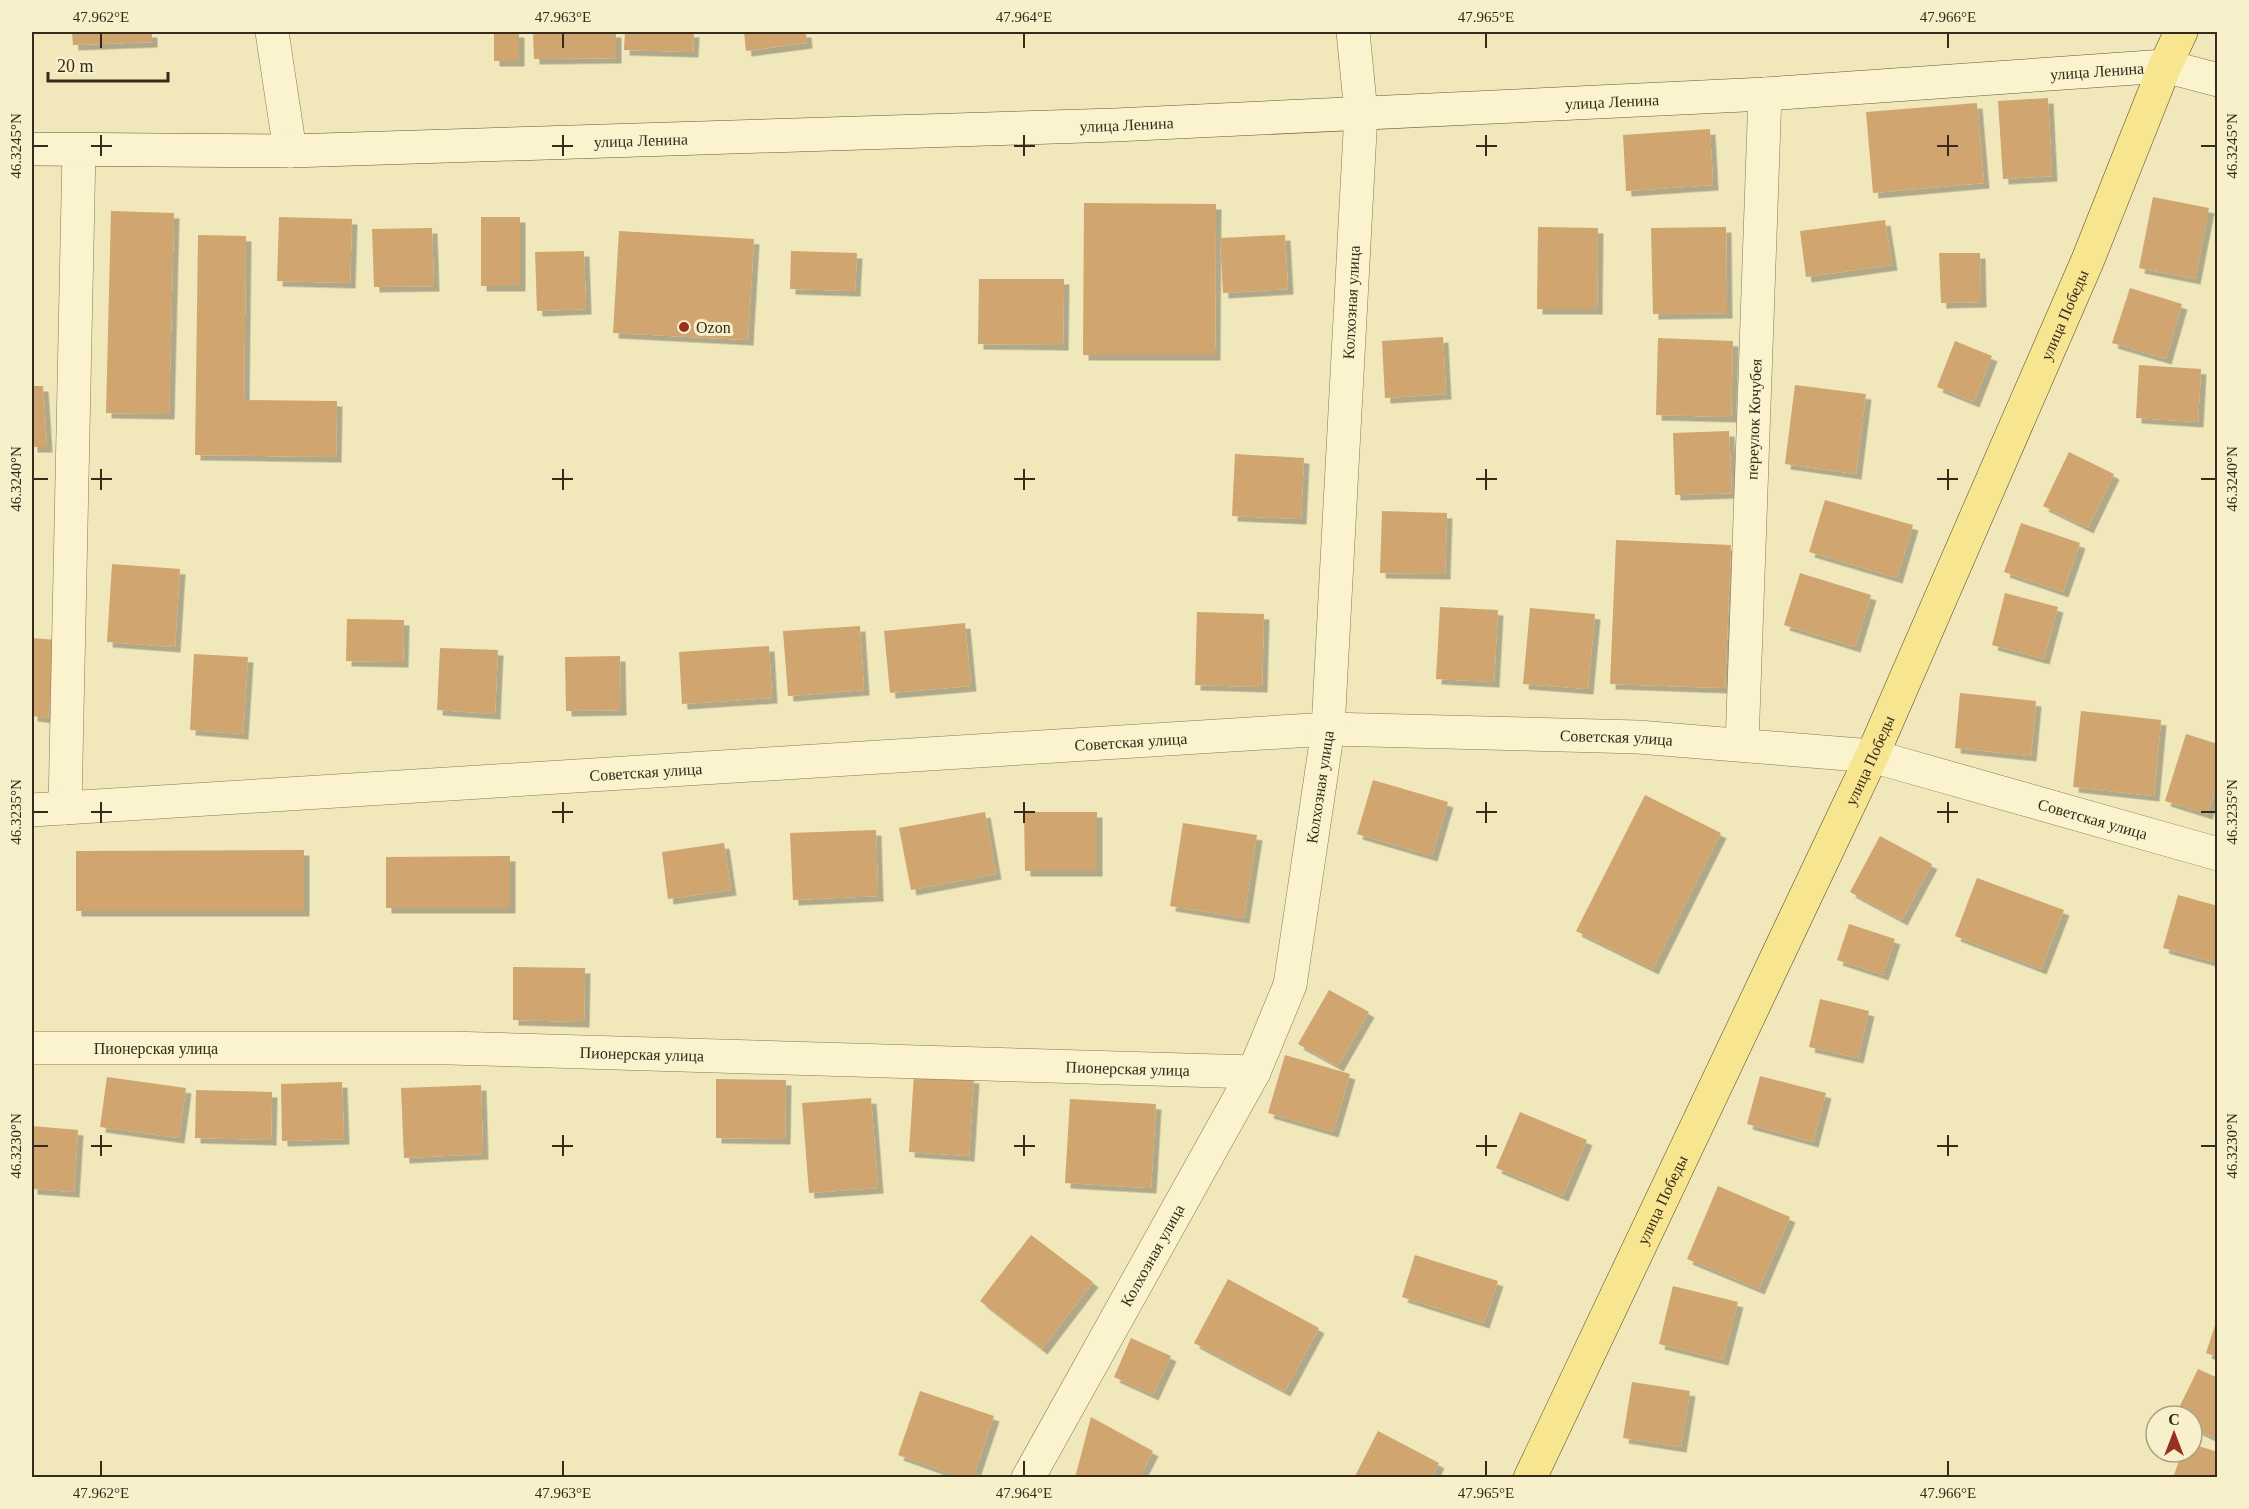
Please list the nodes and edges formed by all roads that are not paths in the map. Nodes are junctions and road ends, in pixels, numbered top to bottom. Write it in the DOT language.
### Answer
graph roads {
  1 [pos="273,32"];
  2 [pos="1353,32"];
  3 [pos="2181,32"];
  4 [pos="2165,66"];
  5 [pos="2217,80"];
  6 [pos="1765,94"];
  7 [pos="1361,113"];
  8 [pos="32,149"];
  9 [pos="79,150"];
  10 [pos="290,151"];
  11 [pos="1328,729"];
  12 [pos="1742,745"];
  13 [pos="1872,756"];
  14 [pos="65,808"];
  15 [pos="32,810"];
  16 [pos="2217,854"];
  17 [pos="32,1048"];
  18 [pos="1254,1072"];
  19 [pos="1028,1478"];
  20 [pos="1530,1478"];
  1 -- 10 [label="street"];
  2 -- 7 [label="street, Колхозная улица"];
  3 -- 4 [label="main road, улица Победы"];
  4 -- 5 [label="street, улица Ленина"];
  4 -- 6 [label="street, улица Ленина"];
  4 -- 13 [label="main road, улица Победы"];
  6 -- 7 [label="street, улица Ленина"];
  6 -- 12 [label="street, переулок Кочубея"];
  7 -- 10 [label="street, улица Ленина"];
  7 -- 11 [label="street, Колхозная улица"];
  8 -- 9 [label="street, улица Ленина"];
  9 -- 10 [label="street, улица Ленина"];
  9 -- 14 [label="street"];
  11 -- 12 [label="street, Советская улица"];
  11 -- 14 [label="street, Советская улица"];
  11 -- 18 [label="street, Колхозная улица"];
  12 -- 13 [label="street, Советская улица"];
  13 -- 16 [label="street, Советская улица"];
  13 -- 20 [label="main road, улица Победы"];
  14 -- 15 [label="street, Советская улица"];
  17 -- 18 [label="street, Пионерская улица"];
  18 -- 19 [label="street, Колхозная улица"];
}
